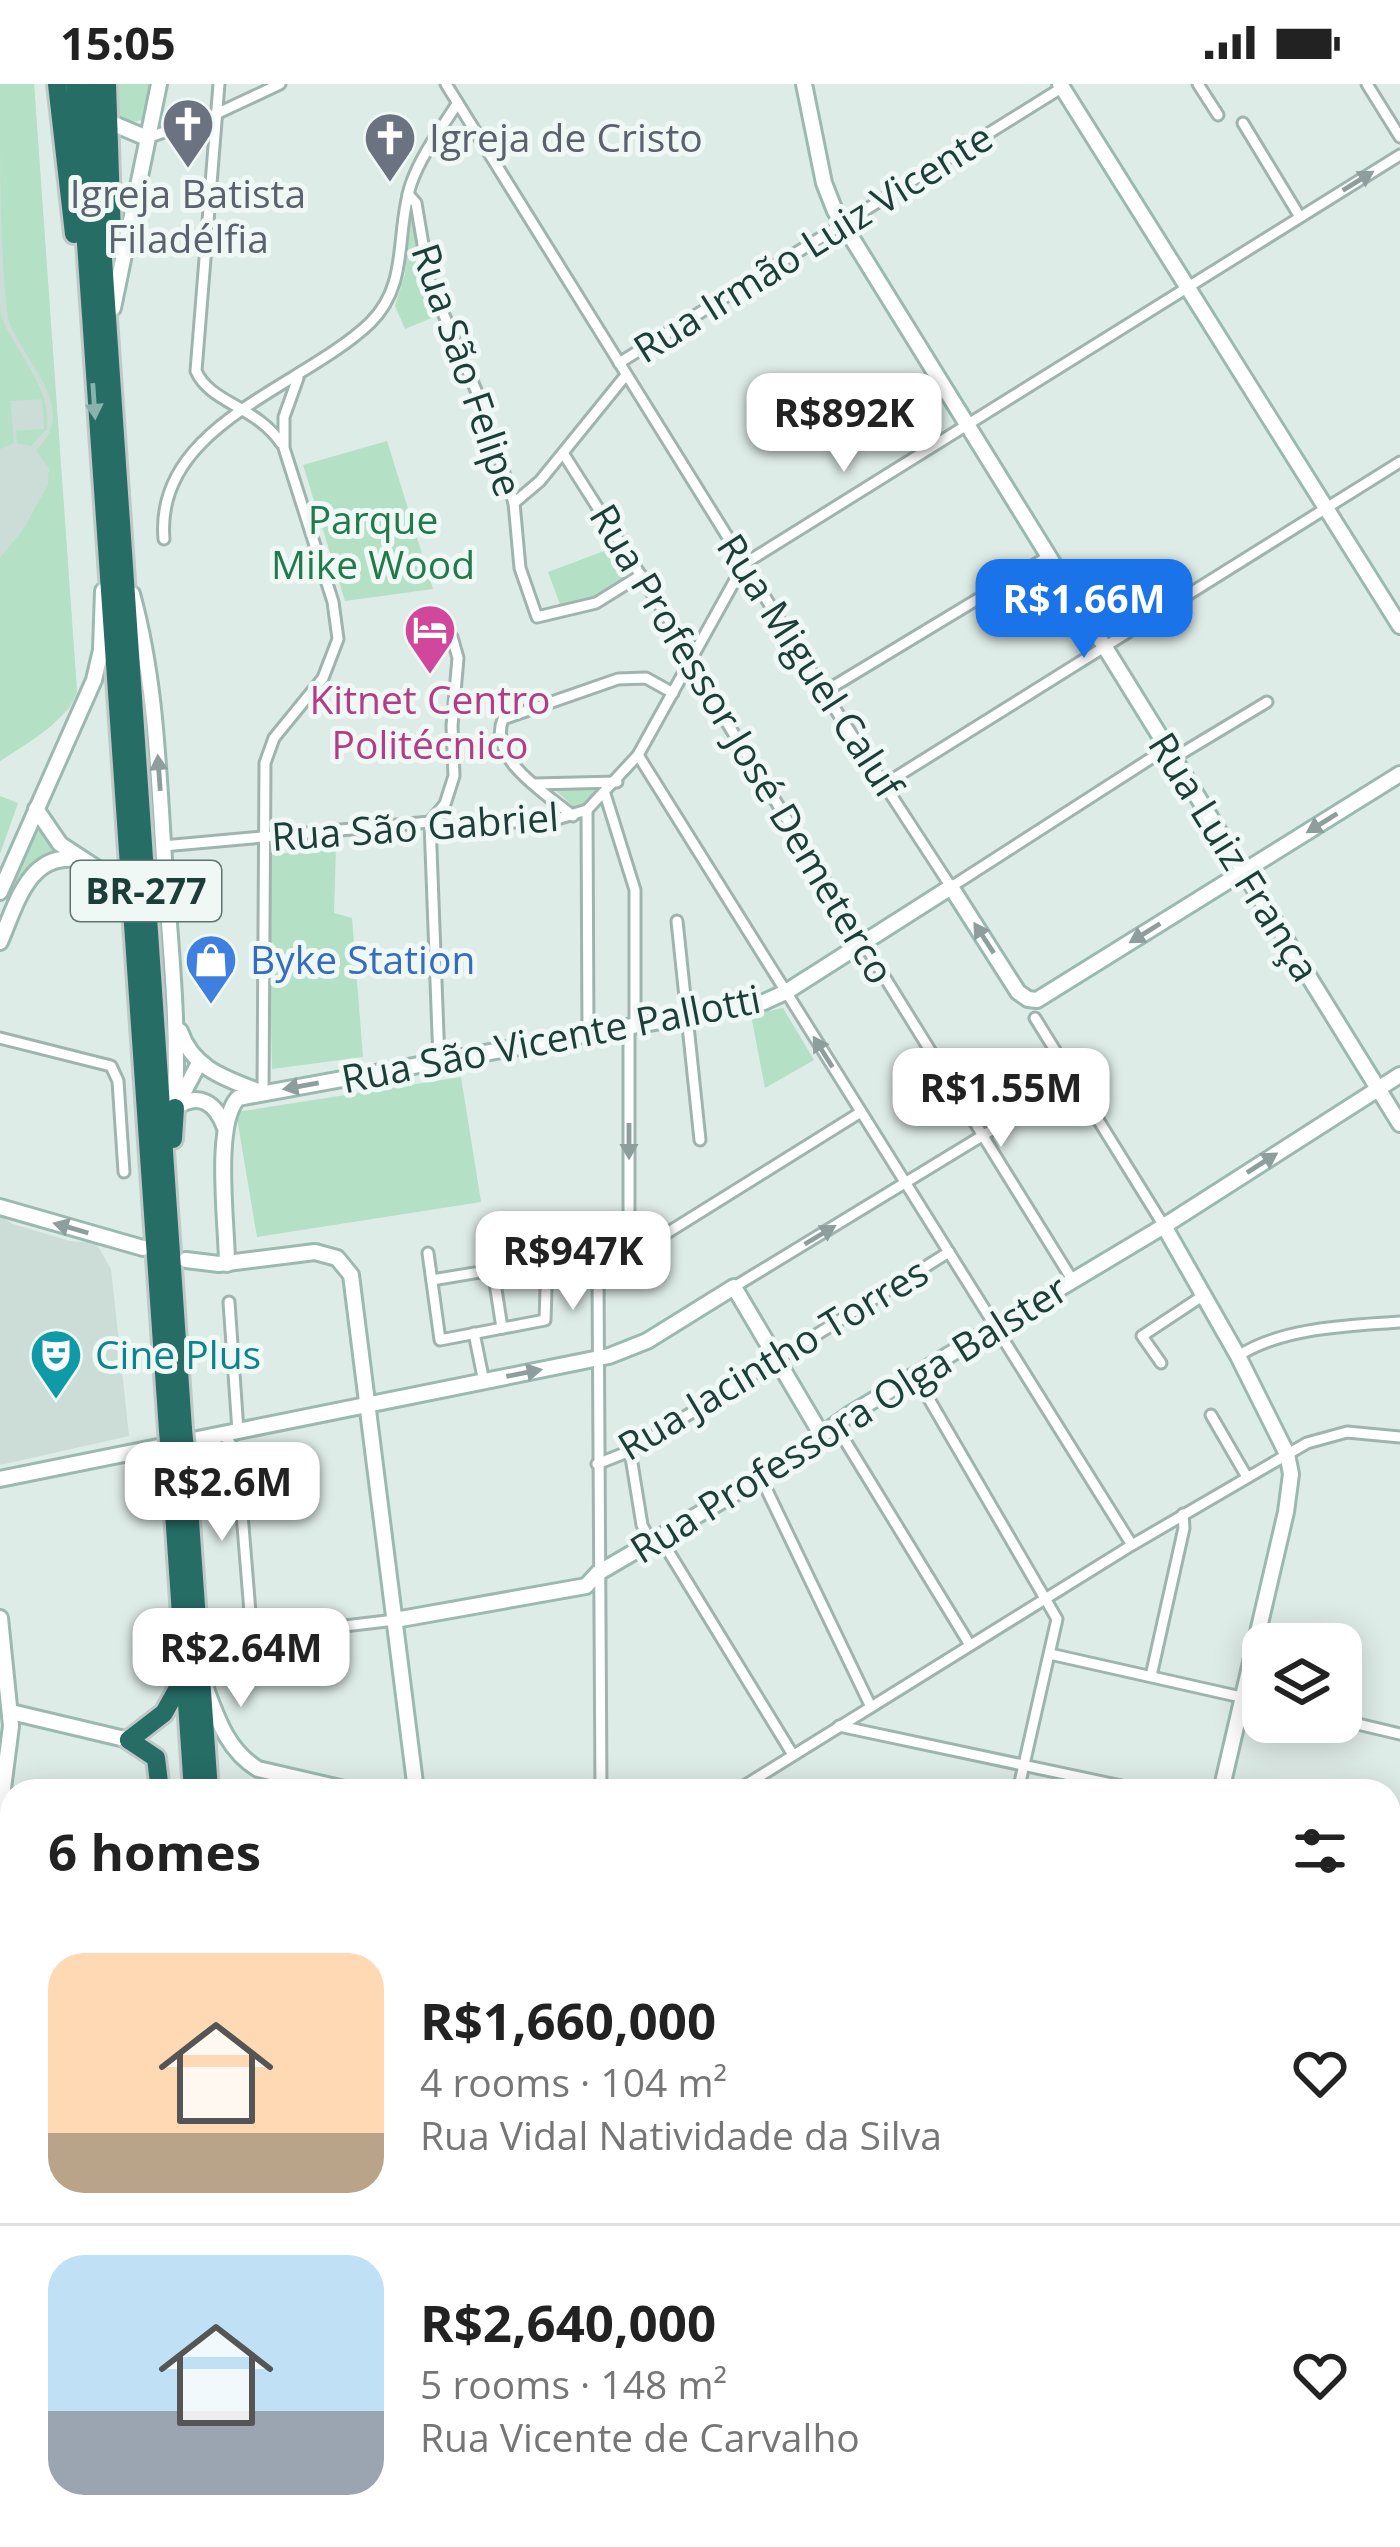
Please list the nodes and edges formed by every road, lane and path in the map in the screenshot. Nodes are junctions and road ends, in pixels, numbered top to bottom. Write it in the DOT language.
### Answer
graph roads {
  1 [pos="57,84"];
  2 [pos="75,84"];
  3 [pos="91,84"];
  4 [pos="107,84"];
  5 [pos="159,84"];
  6 [pos="219,84"];
  7 [pos="280,84"];
  8 [pos="447,84"];
  9 [pos="804,84"];
  10 [pos="1198,84"];
  11 [pos="1367,84"];
  12 [pos="1064,85"];
  13 [pos="457,104"];
  14 [pos="216,114"];
  15 [pos="1218,115"];
  16 [pos="109,122"];
  17 [pos="1243,123"];
  18 [pos="1400,137"];
  19 [pos="147,138"];
  20 [pos="1400,155"];
  21 [pos="88,158"];
  22 [pos="408,194"];
  23 [pos="1300,218"];
  24 [pos="843,224"];
  25 [pos="1188,288"];
  26 [pos="113,308"];
  27 [pos="91,355"];
  28 [pos="619,363"];
  29 [pos="626,375"];
  30 [pos="298,378"];
  31 [pos="111,386"];
  32 [pos="245,409"];
  33 [pos="967,425"];
  34 [pos="284,448"];
  35 [pos="563,453"];
  36 [pos="1400,462"];
  37 [pos="514,503"];
  38 [pos="1326,508"];
  39 [pos="164,539"];
  40 [pos="105,550"];
  41 [pos="1048,556"];
  42 [pos="123,561"];
  43 [pos="744,563"];
  44 [pos="641,575"];
  45 [pos="1400,626"];
  46 [pos="452,637"];
  47 [pos="1105,647"];
  48 [pos="693,658"];
  49 [pos="824,692"];
  50 [pos="673,693"];
  51 [pos="1267,702"];
  52 [pos="1171,753"];
  53 [pos="638,755"];
  54 [pos="1400,774"];
  55 [pos="616,782"];
  56 [pos="535,784"];
  57 [pos="885,784"];
  58 [pos="605,794"];
  59 [pos="36,809"];
  60 [pos="587,809"];
  61 [pos="573,816"];
  62 [pos="430,822"];
  63 [pos="263,838"];
  64 [pos="164,846"];
  65 [pos="86,861"];
  66 [pos="1244,872"];
  67 [pos="951,886"];
  68 [pos="0,892"];
  69 [pos="677,921"];
  70 [pos="134,929"];
  71 [pos="0,942"];
  72 [pos="863,943"];
  73 [pos="786,992"];
  74 [pos="176,1016"];
  75 [pos="685,1017"];
  76 [pos="1035,1018"];
  77 [pos="632,1026"];
  78 [pos="588,1034"];
  79 [pos="0,1038"];
  80 [pos="439,1061"];
  81 [pos="199,1063"];
  82 [pos="214,1073"];
  83 [pos="1400,1075"];
  84 [pos="1074,1080"];
  85 [pos="1378,1089"];
  86 [pos="263,1093"];
  87 [pos="210,1103"];
  88 [pos="175,1108"];
  89 [pos="861,1112"];
  90 [pos="1400,1124"];
  91 [pos="225,1128"];
  92 [pos="983,1136"];
  93 [pos="700,1140"];
  94 [pos="124,1172"];
  95 [pos="905,1183"];
  96 [pos="0,1208"];
  97 [pos="169,1222"];
  98 [pos="1164,1226"];
  99 [pos="142,1248"];
  100 [pos="949,1252"];
  101 [pos="428,1253"];
  102 [pos="629,1254"];
  103 [pos="576,1256"];
  104 [pos="186,1260"];
  105 [pos="548,1261"];
  106 [pos="227,1264"];
  107 [pos="493,1270"];
  108 [pos="432,1280"];
  109 [pos="1072,1281"];
  110 [pos="734,1287"];
  111 [pos="1204,1295"];
  112 [pos="230,1301"];
  113 [pos="1400,1322"];
  114 [pos="995,1327"];
  115 [pos="502,1328"];
  116 [pos="474,1334"];
  117 [pos="1238,1356"];
  118 [pos="596,1359"];
  119 [pos="778,1359"];
  120 [pos="1161,1364"];
  121 [pos="915,1375"];
  122 [pos="484,1382"];
  123 [pos="368,1405"];
  124 [pos="1211,1414"];
  125 [pos="231,1432"];
  126 [pos="821,1434"];
  127 [pos="1400,1437"];
  128 [pos="844,1438"];
  129 [pos="176,1442"];
  130 [pos="630,1451"];
  131 [pos="1287,1454"];
  132 [pos="597,1464"];
  133 [pos="1247,1477"];
  134 [pos="761,1478"];
  135 [pos="0,1479"];
  136 [pos="1183,1514"];
  137 [pos="655,1539"];
  138 [pos="1132,1545"];
  139 [pos="598,1573"];
  140 [pos="1046,1597"];
  141 [pos="0,1618"];
  142 [pos="395,1620"];
  143 [pos="1260,1623"];
  144 [pos="970,1645"];
  145 [pos="1050,1654"];
  146 [pos="0,1660"];
  147 [pos="193,1673"];
  148 [pos="1151,1676"];
  149 [pos="10,1694"];
  150 [pos="1242,1697"];
  151 [pos="1242,1701"];
  152 [pos="871,1707"];
  153 [pos="11,1712"];
  154 [pos="1362,1725"];
  155 [pos="839,1726"];
  156 [pos="1400,1734"];
  157 [pos="129,1740"];
  158 [pos="5,1741"];
  159 [pos="794,1755"];
  160 [pos="1024,1764"];
  161 [pos="2,1779"];
  162 [pos="159,1779"];
  163 [pos="194,1779"];
  164 [pos="207,1779"];
  165 [pos="303,1779"];
  166 [pos="415,1779"];
  167 [pos="601,1779"];
  168 [pos="757,1779"];
  169 [pos="1021,1779"];
  170 [pos="1091,1779"];
  171 [pos="1224,1779"];
  1 -- 27 [label="highway"];
  2 -- 21 [label="highway"];
  3 -- 21 [label="highway"];
  4 -- 16 [label="highway"];
  5 -- 19 [label="main road"];
  6 -- 14 [label="street"];
  7 -- 14 [label="street"];
  8 -- 13 [label="street, Rua Miguel Caluf"];
  9 -- 24 [label="main road, Rua Luiz França"];
  10 -- 15 [label="street"];
  11 -- 18 [label="street"];
  12 -- 24 [label="street, Rua Irmão Luiz Vicente"];
  12 -- 25 [label="main road"];
  13 -- 22 [label="street"];
  13 -- 28 [label="street, Rua Miguel Caluf"];
  14 -- 19 [label="street"];
  14 -- 32 [label="street"];
  16 -- 19 [label="main road"];
  16 -- 26 [label="highway"];
  17 -- 23 [label="street"];
  19 -- 26 [label="main road"];
  23 -- 20 [label="street, one-way"];
  21 -- 27 [label="highway, BR-277"];
  21 -- 31 [label="highway, BR-277"];
  22 -- 30 [label="street"];
  22 -- 37 [label="street, Rua São Felipe"];
  23 -- 25 [label="street"];
  24 -- 28 [label="street, Rua Irmão Luiz Vicente"];
  24 -- 33 [label="main road, Rua Luiz França"];
  25 -- 33 [label="street"];
  25 -- 38 [label="main road"];
  26 -- 31 [label="highway"];
  27 -- 40 [label="highway, BR-277, one-way"];
  28 -- 29 [label="street, Rua Miguel Caluf"];
  29 -- 35 [label="street, Rua Irmão Luiz Vicente"];
  29 -- 43 [label="street, Rua Miguel Caluf"];
  30 -- 32 [label="street"];
  30 -- 34 [label="street"];
  31 -- 42 [label="highway, BR-277"];
  32 -- 34 [label="street"];
  32 -- 39 [label="street"];
  33 -- 41 [label="main road, Rua Luiz França"];
  33 -- 43 [label="street"];
  34 -- 63 [label="street"];
  35 -- 37 [label="street, Rua Irmão Luiz Vicente"];
  35 -- 44 [label="street, Rua Professor José Demeterco"];
  36 -- 38 [label="street"];
  37 -- 44 [label="street, Rua São Felipe"];
  38 -- 45 [label="main road"];
  38 -- 47 [label="street"];
  40 -- 59 [label="main road"];
  40 -- 70 [label="highway, BR-277"];
  41 -- 47 [label="main road, Rua Luiz França"];
  41 -- 49 [label="street"];
  64 -- 42 [label="main road, one-way"];
  42 -- 97 [label="highway, BR-277"];
  43 -- 48 [label="street, Rua São Gabriel"];
  43 -- 49 [label="street, Rua Miguel Caluf"];
  44 -- 48 [label="street, Rua Professor José Demeterco"];
  46 -- 62 [label="street"];
  47 -- 52 [label="main road, Rua Luiz França"];
  47 -- 57 [label="street"];
  48 -- 50 [label="street, Rua São Gabriel"];
  48 -- 72 [label="street, Rua Professor José Demeterco"];
  49 -- 57 [label="street, Rua Miguel Caluf"];
  50 -- 53 [label="street, Rua São Gabriel"];
  50 -- 56 [label="street"];
  51 -- 52 [label="street"];
  52 -- 66 [label="main road, Rua Luiz França"];
  52 -- 67 [label="street"];
  53 -- 55 [label="street, Rua São Gabriel"];
  53 -- 73 [label="street"];
  54 -- 66 [label="main road, one-way"];
  55 -- 56 [label="street"];
  55 -- 58 [label="street, Rua São Gabriel"];
  56 -- 61 [label="street"];
  57 -- 67 [label="street, Rua Miguel Caluf"];
  58 -- 60 [label="street, Rua São Gabriel"];
  58 -- 77 [label="street"];
  59 -- 65 [label="main road"];
  59 -- 68 [label="main road"];
  60 -- 61 [label="street, Rua São Gabriel"];
  60 -- 78 [label="street"];
  61 -- 62 [label="street, Rua São Gabriel"];
  62 -- 63 [label="street, Rua São Gabriel"];
  62 -- 80 [label="street"];
  63 -- 64 [label="street, Rua São Gabriel"];
  63 -- 86 [label="street"];
  64 -- 74 [label="main road"];
  65 -- 70 [label="main road"];
  65 -- 71 [label="main road"];
  66 -- 67 [label="main road, Rua Miguel Caluf, one-way"];
  66 -- 85 [label="main road, Rua Luiz França"];
  67 -- 72 [label="main road, Rua São Vicente Pallotti"];
  69 -- 75 [label="street"];
  70 -- 129 [label="highway, BR-277"];
  72 -- 73 [label="main road, Rua São Vicente Pallotti"];
  72 -- 92 [label="street, Rua Professor José Demeterco"];
  73 -- 75 [label="main road, Rua São Vicente Pallotti"];
  89 -- 73 [label="street, one-way"];
  74 -- 81 [label="main road"];
  74 -- 88 [label="main road"];
  75 -- 77 [label="main road, Rua São Vicente Pallotti"];
  75 -- 93 [label="street"];
  76 -- 84 [label="street"];
  77 -- 78 [label="main road, Rua São Vicente Pallotti"];
  77 -- 102 [label="street, one-way"];
  78 -- 80 [label="main road, Rua São Vicente Pallotti"];
  79 -- 94 [label="street"];
  80 -- 86 [label="main road, Rua São Vicente Pallotti, one-way"];
  81 -- 82 [label="main road"];
  81 -- 88 [label="main road"];
  82 -- 86 [label="main road"];
  82 -- 87 [label="main road"];
  83 -- 85 [label="main road, Rua Professora Olga Balster"];
  84 -- 92 [label="street"];
  84 -- 98 [label="street"];
  85 -- 90 [label="main road, Rua Luiz França"];
  98 -- 85 [label="main road, Rua Professora Olga Balster, one-way"];
  86 -- 91 [label="main road"];
  87 -- 88 [label="main road"];
  87 -- 91 [label="main road"];
  88 -- 97 [label="highway"];
  89 -- 95 [label="street"];
  89 -- 102 [label="street"];
  91 -- 106 [label="main road"];
  92 -- 95 [label="street"];
  92 -- 109 [label="street, Rua Professor José Demeterco"];
  95 -- 100 [label="street"];
  110 -- 95 [label="street, one-way"];
  99 -- 96 [label="main road, one-way"];
  97 -- 129 [label="highway, BR-277"];
  98 -- 109 [label="main road, Rua Professora Olga Balster"];
  98 -- 111 [label="main road"];
  100 -- 114 [label="street"];
  100 -- 119 [label="street, Rua Jacintho Torres"];
  101 -- 108 [label="street"];
  102 -- 118 [label="street"];
  103 -- 105 [label="street"];
  104 -- 106 [label="main road"];
  105 -- 107 [label="street"];
  105 -- 115 [label="street"];
  106 -- 123 [label="main road"];
  107 -- 108 [label="street"];
  107 -- 115 [label="street"];
  108 -- 116 [label="street"];
  109 -- 114 [label="main road, Rua Professora Olga Balster"];
  110 -- 118 [label="main road"];
  110 -- 119 [label="main road"];
  111 -- 117 [label="main road"];
  111 -- 120 [label="street"];
  112 -- 125 [label="street"];
  113 -- 117 [label="street"];
  114 -- 121 [label="main road, Rua Professora Olga Balster"];
  114 -- 138 [label="street"];
  115 -- 116 [label="street"];
  116 -- 122 [label="street"];
  117 -- 131 [label="main road"];
  122 -- 118 [label="main road, one-way"];
  118 -- 132 [label="street"];
  119 -- 126 [label="main road"];
  119 -- 130 [label="street, Rua Jacintho Torres"];
  121 -- 126 [label="main road, Rua Professora Olga Balster"];
  121 -- 140 [label="street"];
  122 -- 123 [label="main road"];
  123 -- 125 [label="main road"];
  123 -- 142 [label="main road"];
  124 -- 133 [label="street"];
  125 -- 129 [label="main road"];
  125 -- 142 [label="street, Rua Professora Olga Balster"];
  126 -- 134 [label="main road, Rua Professora Olga Balster"];
  127 -- 131 [label="street"];
  128 -- 144 [label="street"];
  129 -- 135 [label="main road"];
  129 -- 147 [label="highway, BR-277"];
  130 -- 132 [label="street, Rua Jacintho Torres"];
  130 -- 137 [label="street"];
  131 -- 133 [label="street"];
  131 -- 143 [label="main road"];
  132 -- 139 [label="street"];
  133 -- 136 [label="street"];
  134 -- 137 [label="main road, Rua Professora Olga Balster"];
  134 -- 152 [label="street"];
  136 -- 138 [label="street"];
  136 -- 148 [label="street"];
  137 -- 139 [label="main road, Rua Professora Olga Balster"];
  137 -- 159 [label="street"];
  138 -- 140 [label="street"];
  139 -- 142 [label="main road, Rua Professora Olga Balster"];
  139 -- 167 [label="street"];
  140 -- 144 [label="street"];
  140 -- 145 [label="street"];
  141 -- 149 [label="main road"];
  142 -- 166 [label="main road"];
  144 -- 152 [label="street"];
  145 -- 148 [label="street"];
  145 -- 160 [label="street"];
  146 -- 149 [label="main road"];
  147 -- 157 [label="highway"];
  147 -- 163 [label="highway, BR-277"];
  147 -- 164 [label="highway, BR-277"];
  147 -- 165 [label="main road"];
  148 -- 150 [label="street"];
  149 -- 153 [label="main road"];
  151 -- 171 [label="main road"];
  152 -- 155 [label="street"];
  153 -- 157 [label="main road"];
  153 -- 158 [label="main road"];
  154 -- 156 [label="street"];
  155 -- 159 [label="street"];
  155 -- 160 [label="street"];
  157 -- 162 [label="highway"];
  158 -- 161 [label="main road"];
  159 -- 168 [label="street"];
  160 -- 169 [label="street"];
  160 -- 170 [label="street"];
}
